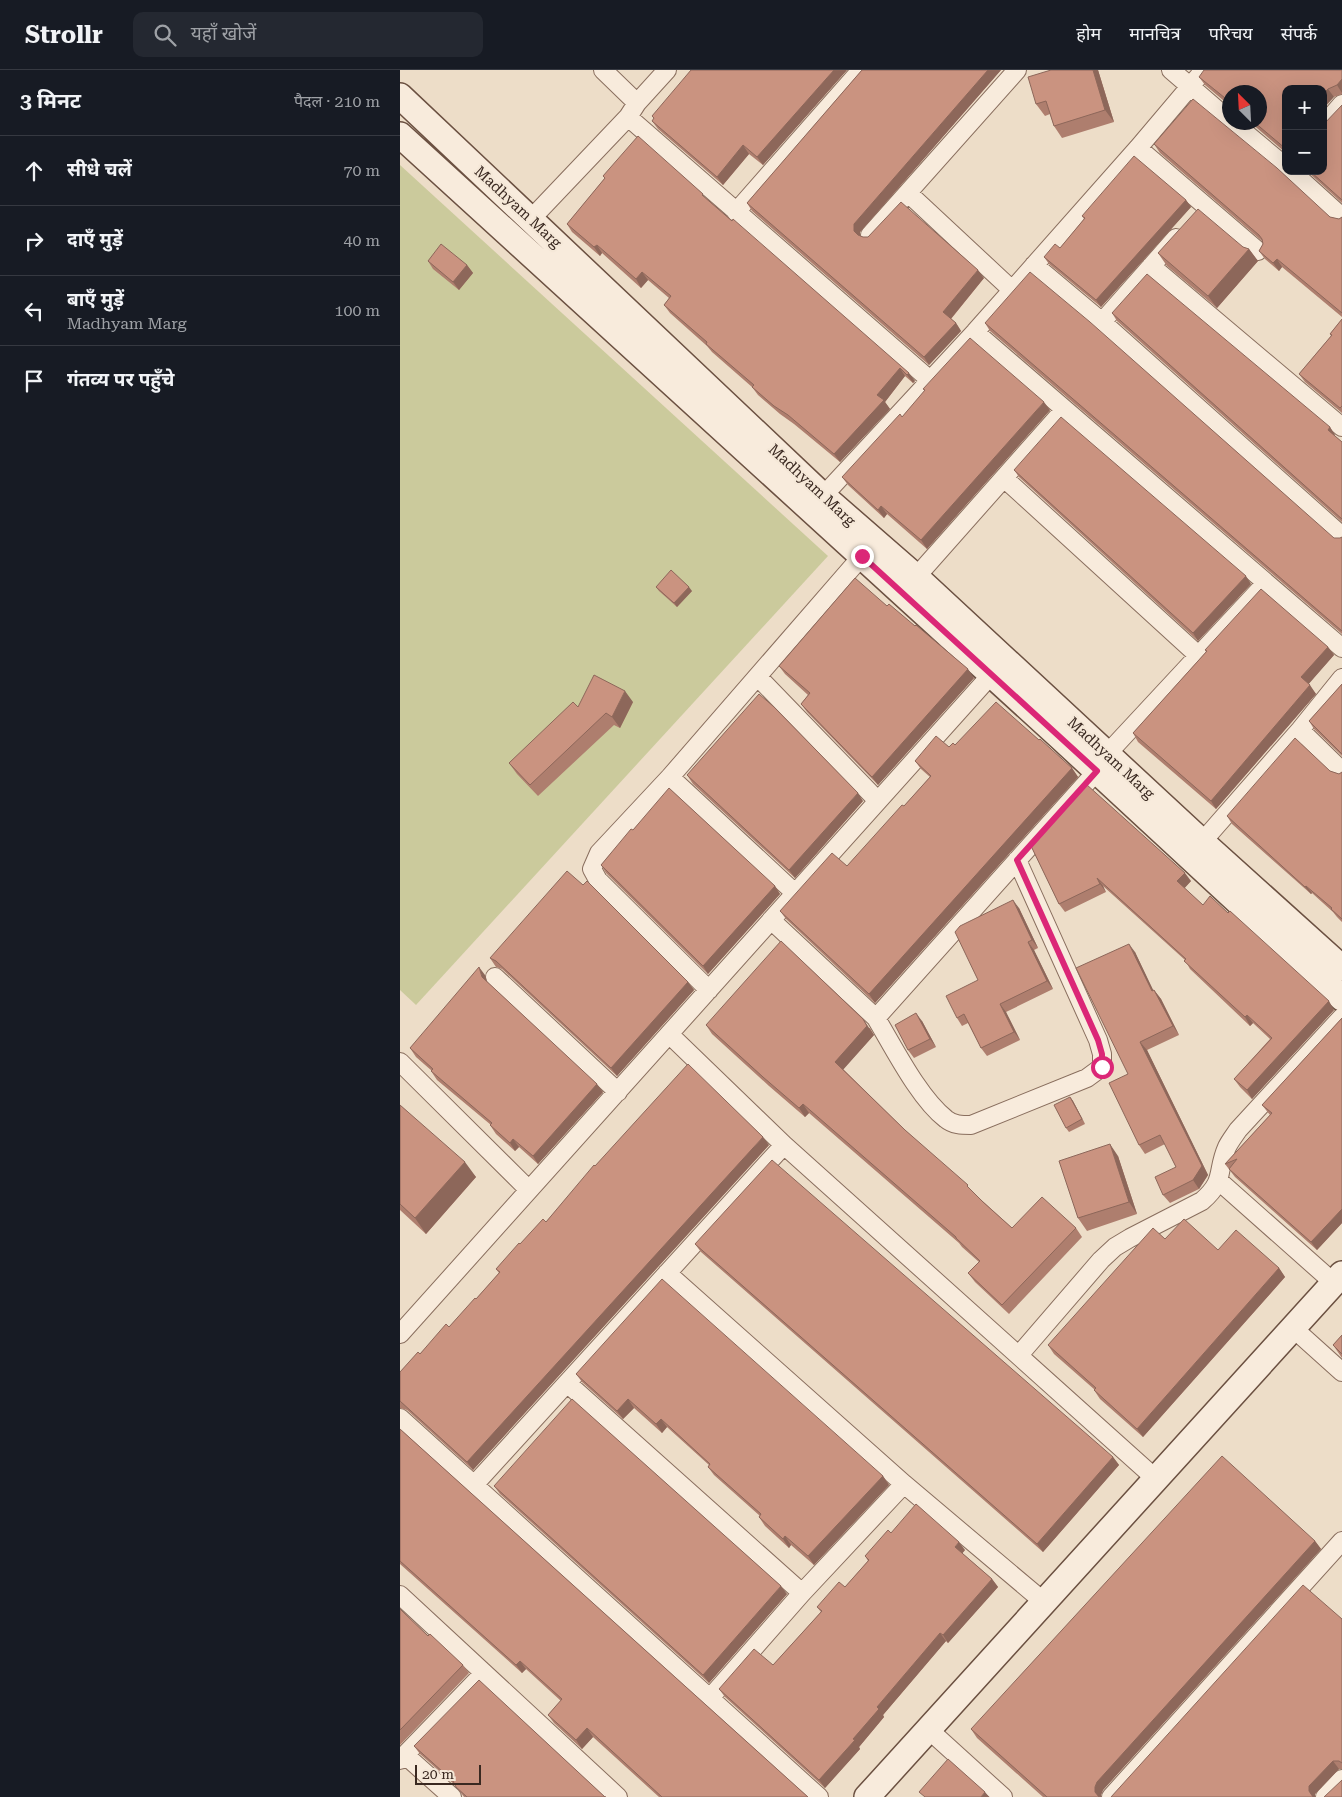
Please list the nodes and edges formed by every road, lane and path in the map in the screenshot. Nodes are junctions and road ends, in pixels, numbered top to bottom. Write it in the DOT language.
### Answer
graph roads {
  1 [pos="603,70"];
  2 [pos="667,70"];
  3 [pos="861,70"];
  4 [pos="1018,70"];
  5 [pos="1171,70"];
  6 [pos="1204,70"];
  7 [pos="1189,87"];
  8 [pos="400,96"];
  9 [pos="1342,104"];
  10 [pos="632,110"];
  11 [pos="1222,114"];
  12 [pos="1327,121"];
  13 [pos="1242,130"];
  14 [pos="400,134"];
  15 [pos="1138,148"];
  16 [pos="1282,164"];
  17 [pos="1295,175"];
  18 [pos="908,193"];
  19 [pos="1206,206"];
  20 [pos="736,212"];
  21 [pos="1342,217"];
  22 [pos="531,220"];
  23 [pos="870,235"];
  24 [pos="1258,251"];
  25 [pos="1034,265"];
  26 [pos="1151,266"];
  27 [pos="1012,290"];
  28 [pos="1102,322"];
  29 [pos="975,332"];
  30 [pos="930,380"];
  31 [pos="1064,410"];
  32 [pos="1342,427"];
  33 [pos="1004,478"];
  34 [pos="823,496"];
  35 [pos="1342,536"];
  36 [pos="862,556"];
  37 [pos="916,577"];
  38 [pos="1266,583"];
  39 [pos="1342,648"];
  40 [pos="1199,656"];
  41 [pos="991,675"];
  42 [pos="758,676"];
  43 [pos="1342,678"];
  44 [pos="1300,730"];
  45 [pos="1102,762"];
  46 [pos="1342,772"];
  47 [pos="670,777"];
  48 [pos="878,801"];
  49 [pos="1202,842"];
  50 [pos="1017,860"];
  51 [pos="795,894"];
  52 [pos="771,920"];
  53 [pos="1342,968"];
  54 [pos="495,977"];
  55 [pos="709,990"];
  56 [pos="1342,998"];
  57 [pos="1342,1017"];
  58 [pos="876,1018"];
  59 [pos="669,1034"];
  60 [pos="400,1062"];
  61 [pos="618,1092"];
  62 [pos="784,1145"];
  63 [pos="1219,1181"];
  64 [pos="529,1190"];
  65 [pos="668,1273"];
  66 [pos="1338,1278"];
  67 [pos="1293,1328"];
  68 [pos="400,1334"];
  69 [pos="1018,1355"];
  70 [pos="1342,1372"];
  71 [pos="567,1383"];
  72 [pos="400,1418"];
  73 [pos="1156,1479"];
  74 [pos="904,1484"];
  75 [pos="474,1485"];
  76 [pos="1342,1541"];
  77 [pos="802,1593"];
  78 [pos="400,1595"];
  79 [pos="1044,1602"];
  80 [pos="484,1673"];
  81 [pos="710,1698"];
  82 [pos="928,1729"];
  83 [pos="402,1757"];
  84 [pos="1342,1779"];
  85 [pos="452,1797"];
  86 [pos="618,1797"];
  87 [pos="819,1797"];
  88 [pos="867,1797"];
  89 [pos="1003,1797"];
  90 [pos="1111,1797"];
  91 [pos="1325,1797"];
  1 -- 10 [label="street"];
  2 -- 10 [label="street"];
  3 -- 20 [label="street"];
  4 -- 18 [label="street"];
  5 -- 7 [label="street"];
  6 -- 7 [label="street"];
  7 -- 11 [label="street"];
  7 -- 15 [label="street"];
  8 -- 22 [label="street, Madhyam Marg"];
  9 -- 12 [label="street"];
  10 -- 20 [label="street"];
  10 -- 22 [label="street"];
  13 -- 16 [label="street"];
  14 -- 36 [label="street, Madhyam Marg"];
  15 -- 19 [label="street"];
  15 -- 25 [label="street"];
  17 -- 21 [label="street"];
  18 -- 23 [label="street"];
  18 -- 27 [label="street"];
  19 -- 24 [label="street"];
  19 -- 26 [label="street"];
  20 -- 30 [label="street"];
  22 -- 34 [label="street, Madhyam Marg"];
  25 -- 27 [label="street"];
  25 -- 28 [label="street"];
  26 -- 28 [label="street"];
  26 -- 32 [label="street"];
  27 -- 29 [label="street"];
  28 -- 35 [label="street"];
  29 -- 30 [label="street"];
  29 -- 31 [label="street"];
  30 -- 34 [label="street"];
  31 -- 33 [label="street"];
  31 -- 38 [label="street"];
  33 -- 37 [label="street"];
  33 -- 40 [label="street"];
  34 -- 37 [label="street, Madhyam Marg"];
  36 -- 41 [label="street, Madhyam Marg"];
  36 -- 42 [label="street"];
  37 -- 45 [label="street, Madhyam Marg"];
  38 -- 39 [label="street"];
  38 -- 40 [label="street"];
  40 -- 45 [label="street"];
  41 -- 45 [label="street, Madhyam Marg"];
  41 -- 48 [label="street"];
  42 -- 47 [label="street"];
  42 -- 48 [label="street"];
  43 -- 44 [label="street"];
  44 -- 46 [label="street"];
  44 -- 49 [label="street"];
  45 -- 49 [label="street, Madhyam Marg"];
  45 -- 50 [label="street"];
  45 -- 56 [label="street, Madhyam Marg"];
  47 -- 51 [label="street"];
  47 -- 55 [label="street"];
  48 -- 51 [label="street"];
  49 -- 53 [label="street, Madhyam Marg"];
  50 -- 58 [label="street"];
  50 -- 58 [label="street"];
  51 -- 52 [label="street"];
  52 -- 55 [label="street"];
  52 -- 58 [label="street"];
  54 -- 61 [label="street"];
  55 -- 59 [label="street"];
  57 -- 63 [label="street"];
  59 -- 61 [label="street"];
  59 -- 62 [label="street"];
  60 -- 64 [label="street"];
  61 -- 64 [label="street"];
  62 -- 65 [label="street"];
  62 -- 69 [label="street"];
  63 -- 66 [label="street"];
  63 -- 69 [label="street"];
  64 -- 68 [label="street"];
  65 -- 71 [label="street"];
  65 -- 74 [label="street"];
  66 -- 67 [label="street"];
  67 -- 70 [label="street"];
  67 -- 73 [label="street"];
  69 -- 73 [label="street"];
  71 -- 75 [label="street"];
  71 -- 77 [label="street"];
  72 -- 75 [label="street"];
  73 -- 79 [label="street"];
  74 -- 77 [label="street"];
  74 -- 79 [label="street"];
  75 -- 81 [label="street"];
  76 -- 90 [label="street"];
  77 -- 81 [label="street"];
  78 -- 80 [label="street"];
  79 -- 82 [label="street"];
  80 -- 83 [label="street"];
  80 -- 86 [label="street"];
  81 -- 87 [label="street"];
  82 -- 88 [label="street"];
  82 -- 89 [label="street"];
  83 -- 85 [label="street"];
  84 -- 91 [label="street"];
}
